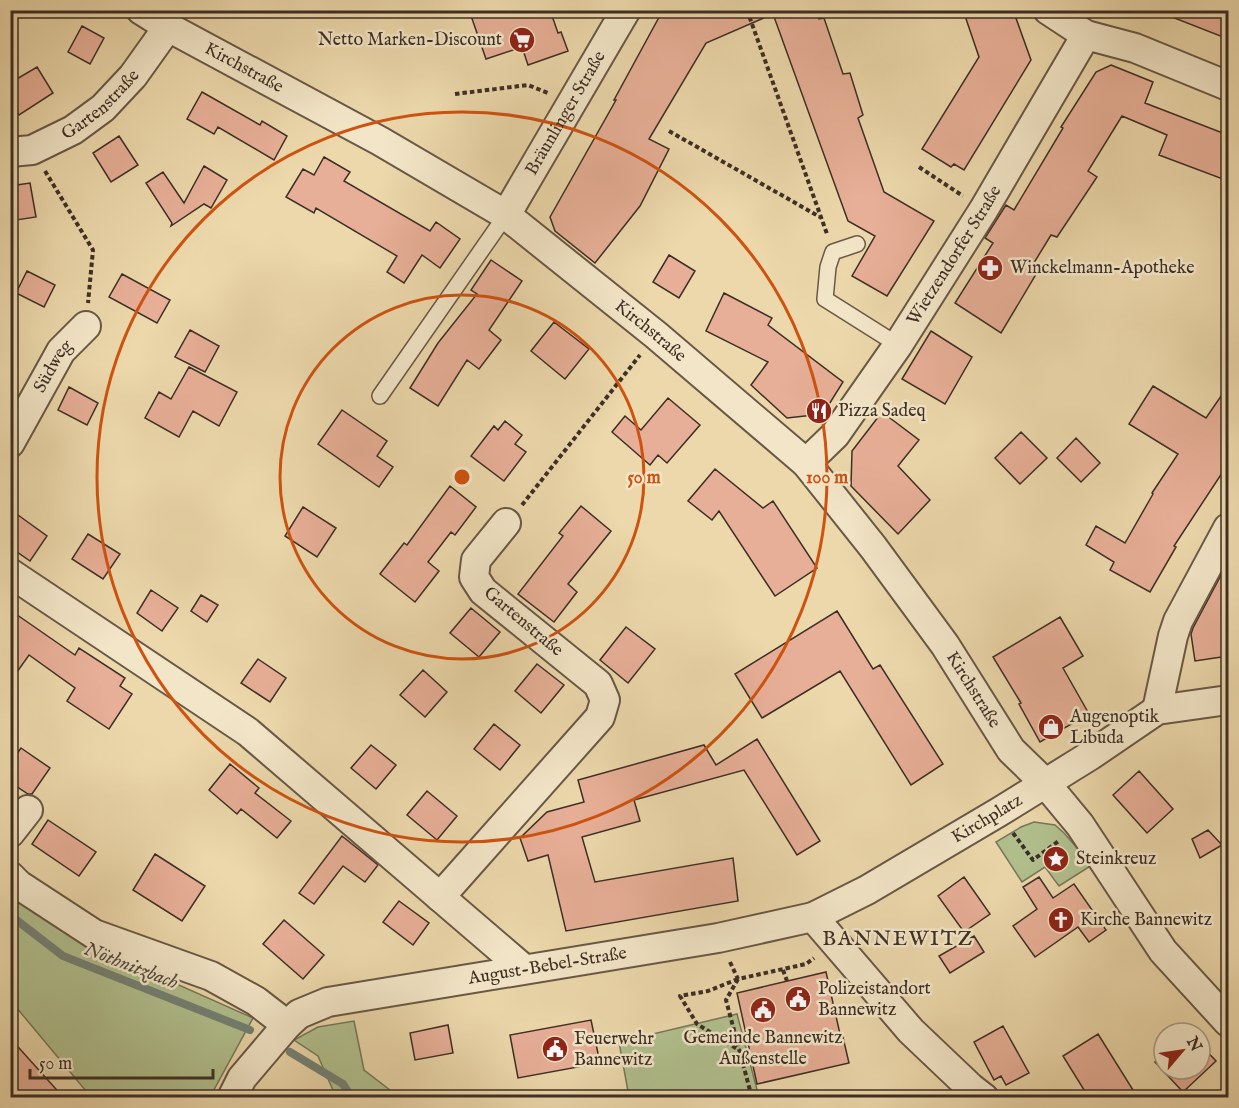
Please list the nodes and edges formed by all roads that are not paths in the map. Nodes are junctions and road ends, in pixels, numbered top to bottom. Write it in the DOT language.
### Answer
graph roads {
  1 [pos="141,10"];
  2 [pos="626,10"];
  3 [pos="1048,10"];
  4 [pos="168,27"];
  5 [pos="1086,35"];
  6 [pos="1228,86"];
  7 [pos="21,151"];
  8 [pos="506,215"];
  9 [pos="856,244"];
  10 [pos="86,326"];
  11 [pos="898,345"];
  12 [pos="380,396"];
  13 [pos="10,443"];
  14 [pos="806,463"];
  15 [pos="506,524"];
  16 [pos="1228,528"];
  17 [pos="10,573"];
  18 [pos="1228,700"];
  19 [pos="1157,710"];
  20 [pos="1046,784"];
  21 [pos="28,810"];
  22 [pos="10,833"];
  23 [pos="10,876"];
  24 [pos="440,897"];
  25 [pos="813,917"];
  26 [pos="524,969"];
  27 [pos="1228,1022"];
  28 [pos="287,1025"];
  29 [pos="232,1098"];
  30 [pos="984,1098"];
  1 -- 4 [label="street, Kirchstraße"];
  2 -- 8 [label="street, Bräunlinger Straße"];
  3 -- 5 [label="street"];
  4 -- 7 [label="street, Gartenstraße"];
  4 -- 8 [label="street, Kirchstraße"];
  5 -- 6 [label="street"];
  5 -- 11 [label="street, Wietzendorfer Straße"];
  8 -- 12 [label="lane"];
  8 -- 14 [label="street, Kirchstraße"];
  9 -- 11 [label="lane"];
  10 -- 13 [label="street, Südweg"];
  11 -- 14 [label="street, Wietzendorfer Straße"];
  14 -- 20 [label="street, Kirchstraße"];
  15 -- 24 [label="street, Gartenstraße"];
  16 -- 19 [label="street"];
  17 -- 24 [label="street"];
  18 -- 19 [label="street"];
  19 -- 20 [label="street, Kirchplatz"];
  20 -- 25 [label="street, Kirchplatz"];
  20 -- 27 [label="street, Kirchstraße"];
  21 -- 22 [label="street"];
  23 -- 28 [label="street"];
  24 -- 26 [label="street"];
  25 -- 26 [label="street, August-Bebel-Straße"];
  25 -- 30 [label="street"];
  26 -- 28 [label="street, August-Bebel-Straße"];
  28 -- 29 [label="street, August-Bebel-Straße"];
}
